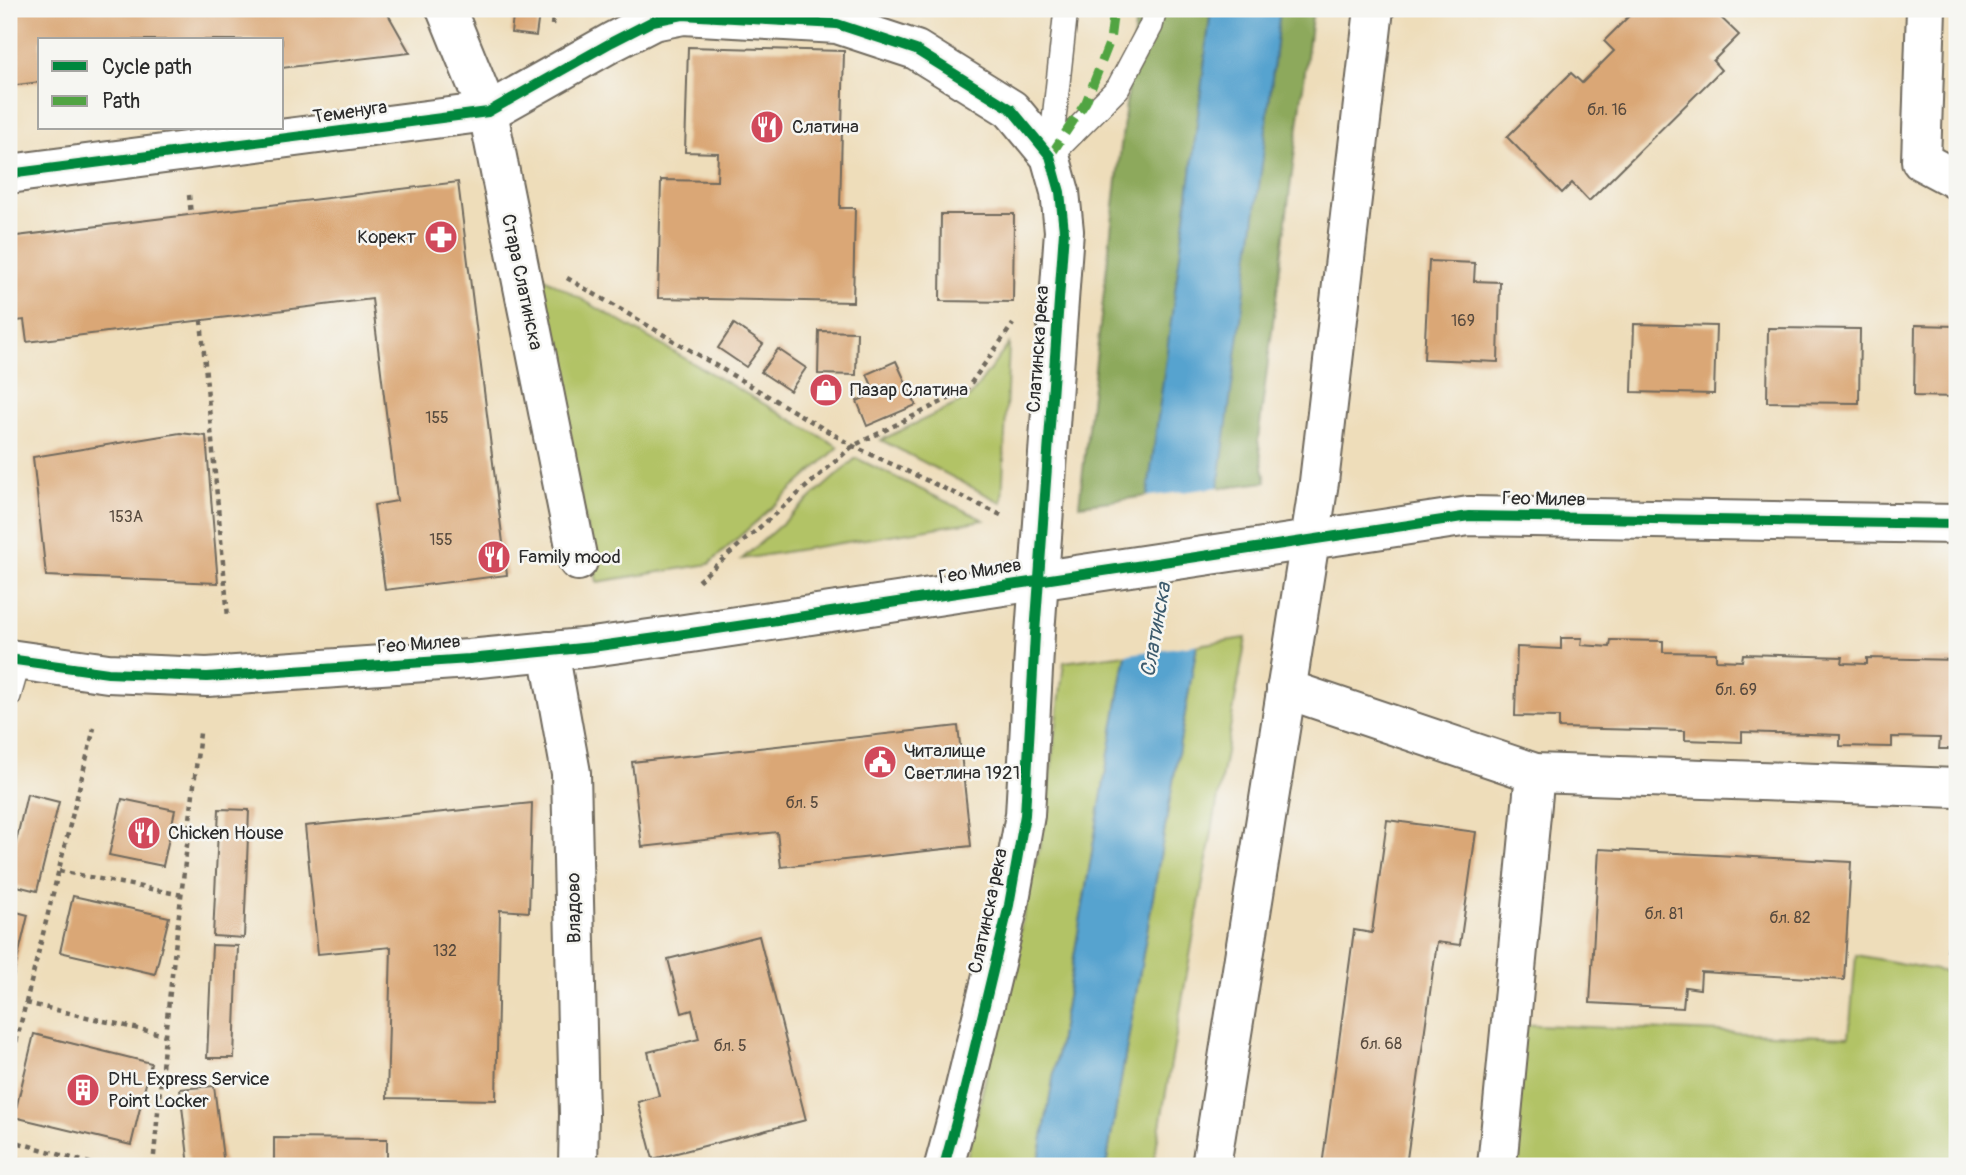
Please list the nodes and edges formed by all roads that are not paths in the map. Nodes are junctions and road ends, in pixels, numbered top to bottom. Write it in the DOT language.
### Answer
graph roads {
  1 [pos="446,9"];
  2 [pos="1066,9"];
  3 [pos="1155,9"];
  4 [pos="1374,9"];
  5 [pos="1926,9"];
  6 [pos="488,112"];
  7 [pos="1050,156"];
  8 [pos="9,174"];
  9 [pos="1957,180"];
  10 [pos="1957,524"];
  11 [pos="1310,540"];
  12 [pos="578,561"];
  13 [pos="1056,577"];
  14 [pos="549,652"];
  15 [pos="12,672"];
  16 [pos="1286,689"];
  17 [pos="1535,773"];
  18 [pos="1957,788"];
  19 [pos="578,1166"];
  20 [pos="943,1166"];
  21 [pos="1210,1166"];
  22 [pos="1497,1166"];
  1 -- 6 [label="street, Стара Слатинска"];
  2 -- 7 [label="lane"];
  3 -- 7 [label="lane"];
  4 -- 11 [label="street"];
  5 -- 9 [label="street"];
  6 -- 7 [label="street, Слатинска река"];
  6 -- 8 [label="street, Теменуга"];
  6 -- 12 [label="street, Стара Слатинска"];
  7 -- 13 [label="street, Слатинска река"];
  10 -- 11 [label="street, Гео Милев"];
  11 -- 13 [label="street, Гео Милев"];
  11 -- 16 [label="street"];
  13 -- 14 [label="street, Гео Милев"];
  13 -- 20 [label="street, Слатинска река"];
  14 -- 15 [label="street, Гео Милев"];
  14 -- 19 [label="street, Владово"];
  16 -- 17 [label="street"];
  16 -- 21 [label="street"];
  17 -- 18 [label="street"];
  17 -- 22 [label="street"];
}
